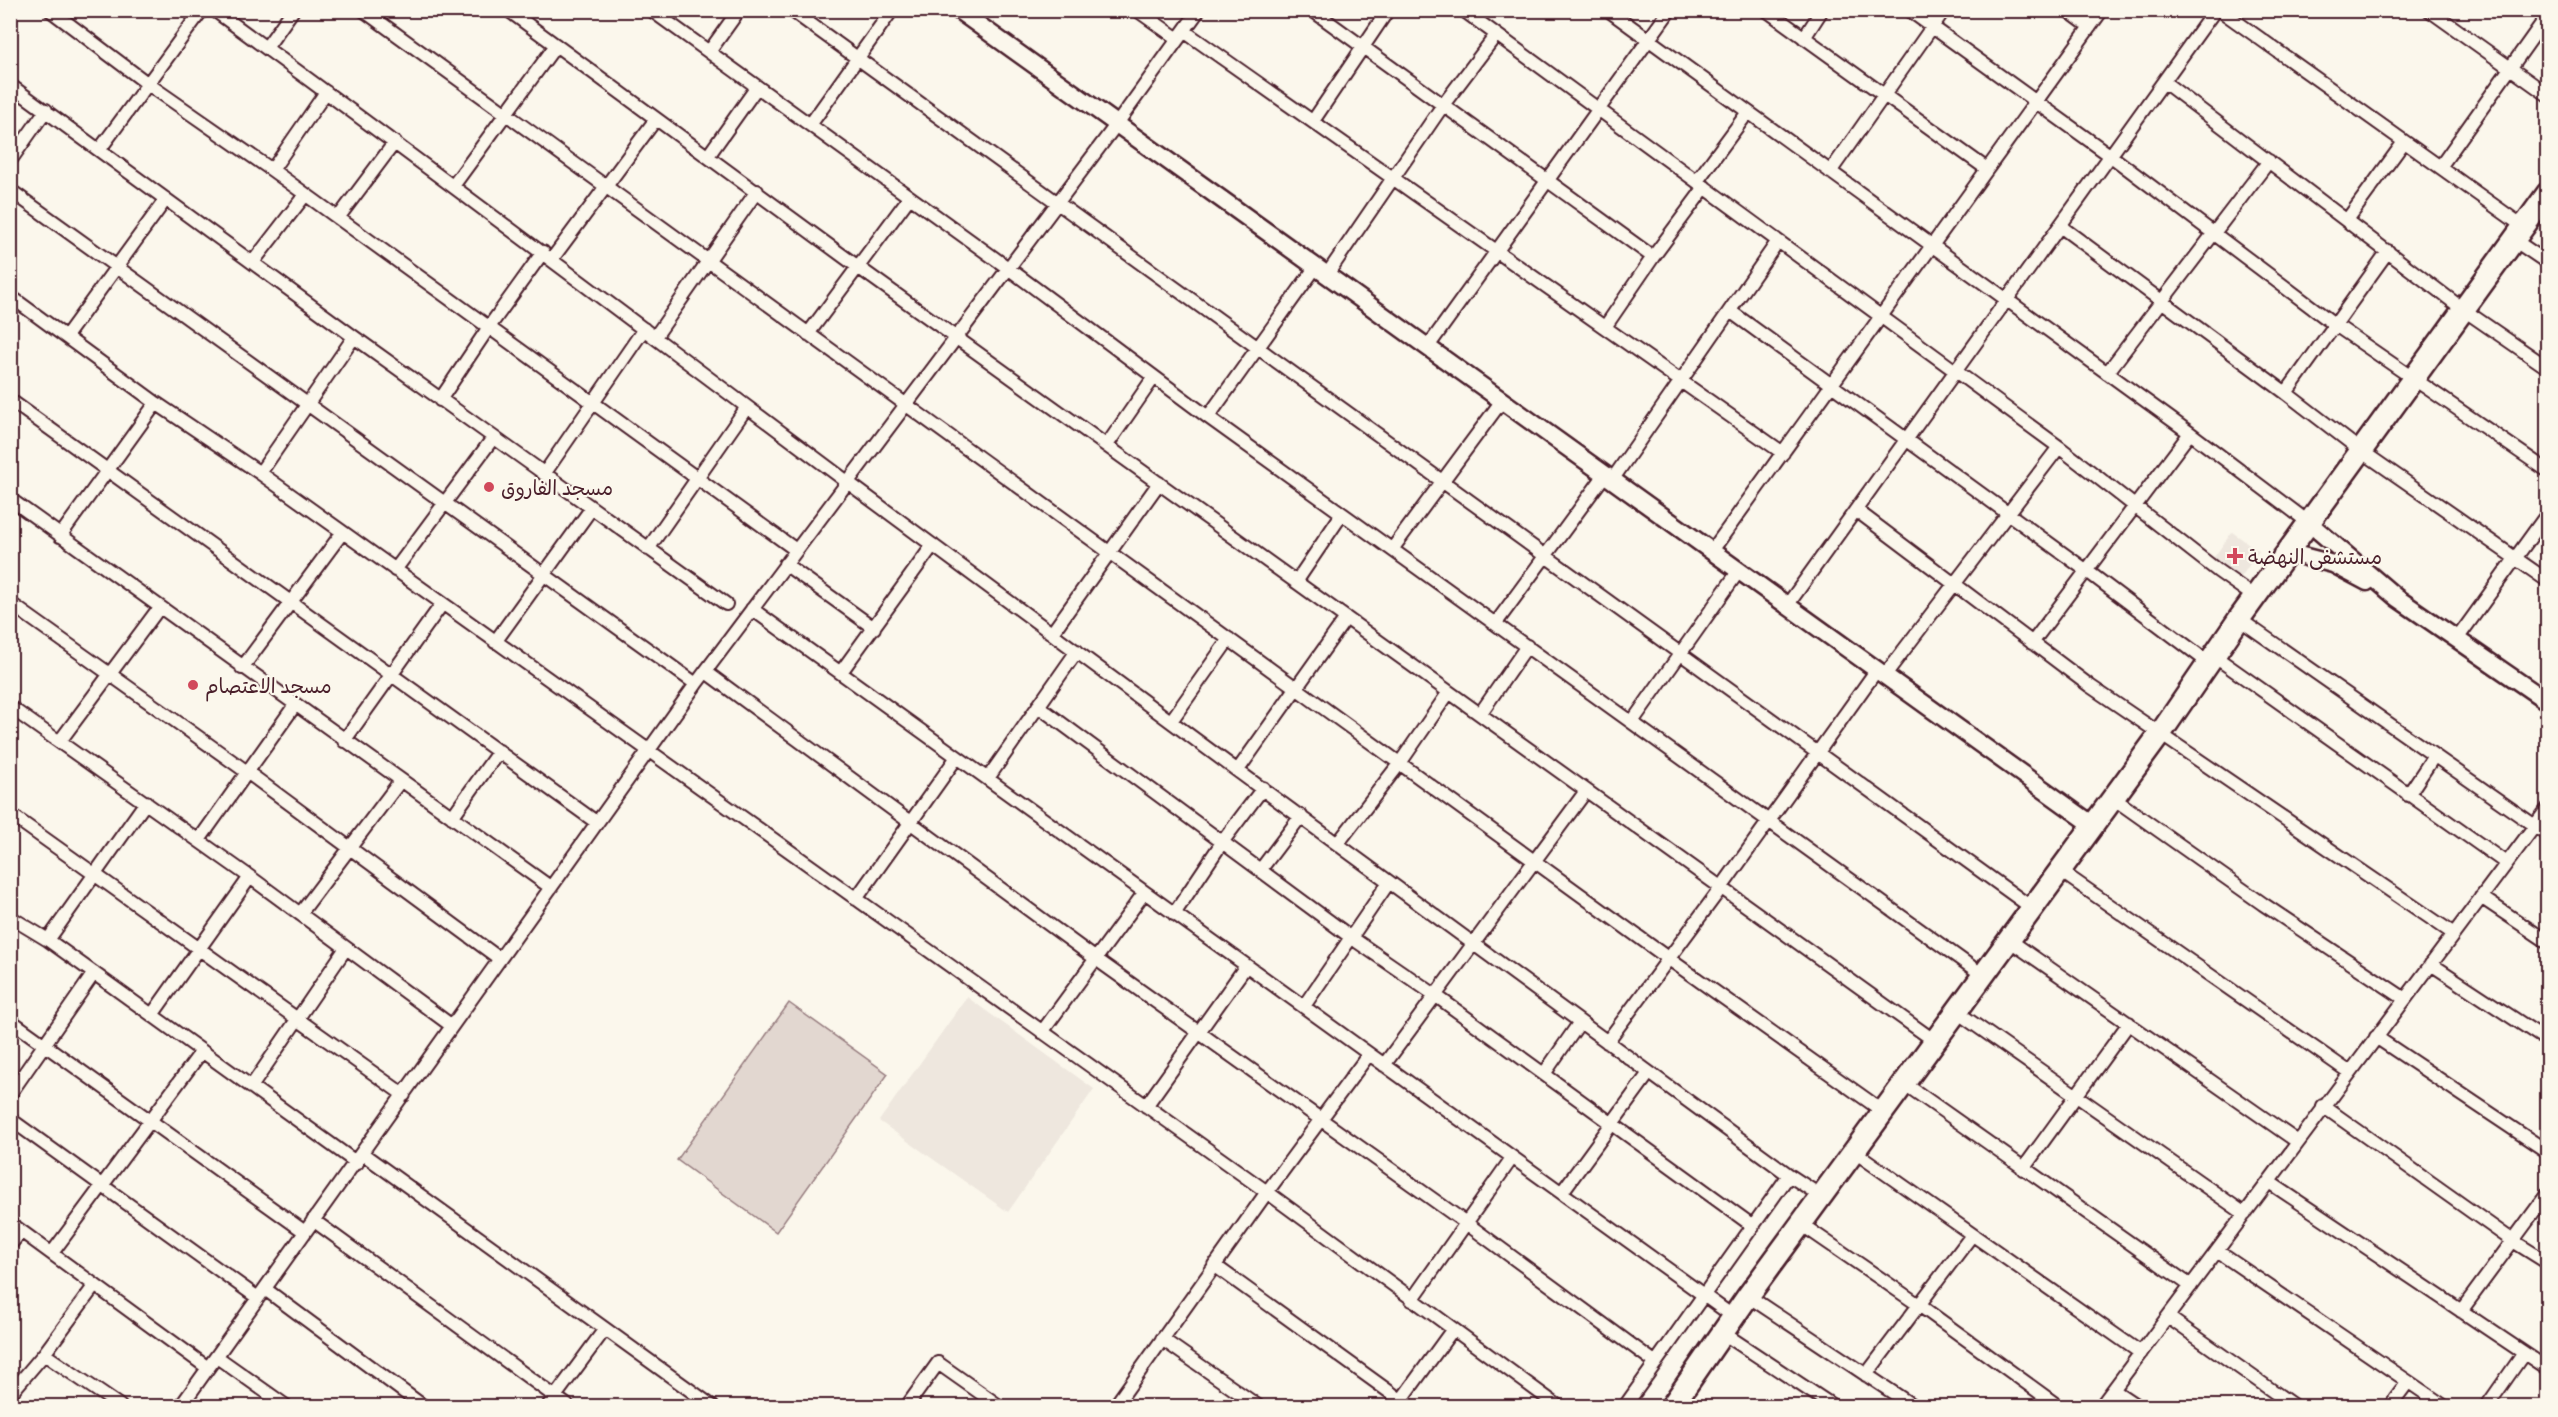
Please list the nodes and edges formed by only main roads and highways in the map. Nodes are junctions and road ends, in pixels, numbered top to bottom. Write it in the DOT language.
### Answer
graph roads {
  1 [pos="2547,193"];
  2 [pos="1676,1405"];
  1 -- 2 [label="highway"];
}
